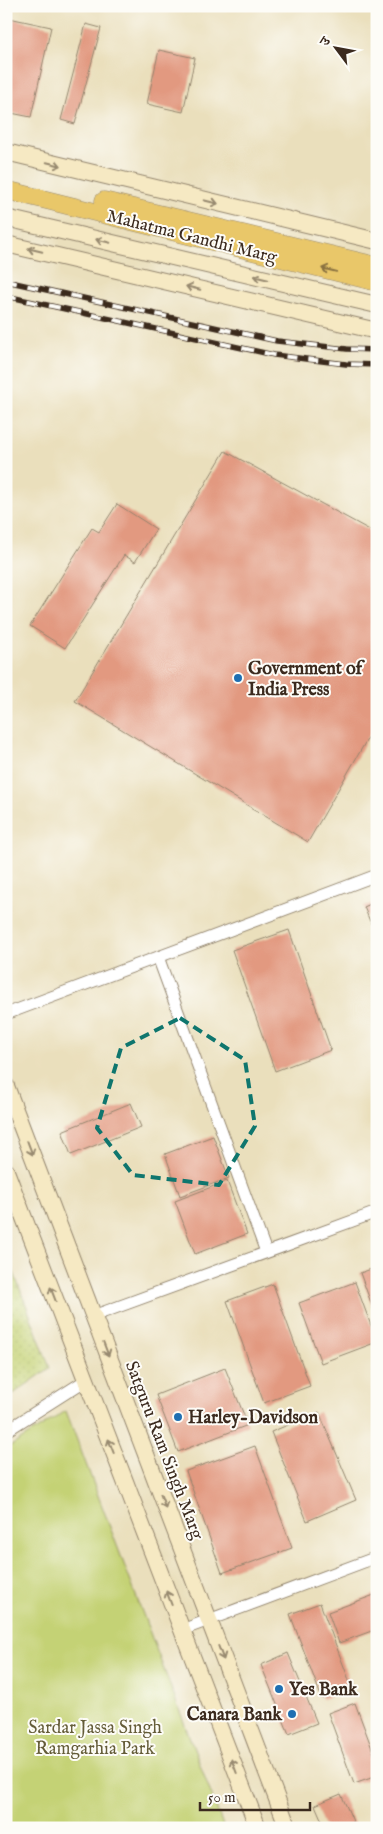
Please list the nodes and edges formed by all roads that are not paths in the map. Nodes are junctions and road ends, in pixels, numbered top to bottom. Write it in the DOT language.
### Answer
graph roads {
  1 [pos="6,152"];
  2 [pos="6,178"];
  3 [pos="6,190"];
  4 [pos="6,218"];
  5 [pos="377,241"];
  6 [pos="6,244"];
  7 [pos="377,266"];
  8 [pos="377,282"];
  9 [pos="377,305"];
  10 [pos="377,331"];
  11 [pos="377,875"];
  12 [pos="158,958"];
  13 [pos="6,1014"];
  14 [pos="6,1086"];
  15 [pos="6,1171"];
  16 [pos="377,1212"];
  17 [pos="266,1252"];
  18 [pos="93,1316"];
  19 [pos="86,1380"];
  20 [pos="6,1431"];
  21 [pos="377,1557"];
  22 [pos="209,1621"];
  23 [pos="182,1630"];
  24 [pos="258,1828"];
  25 [pos="288,1828"];
  1 -- 5 [label="main road, Mahatma Gandhi Marg, one-way"];
  2 -- 7 [label="main road, Mahatma Gandhi Marg"];
  8 -- 3 [label="main road, Mahatma Gandhi Marg, one-way"];
  9 -- 4 [label="main road, Mahatma Gandhi Marg, one-way"];
  10 -- 6 [label="main road, one-way"];
  11 -- 12 [label="street"];
  12 -- 13 [label="street"];
  12 -- 17 [label="street"];
  14 -- 18 [label="main road, Satguru Ram Singh Marg, one-way"];
  19 -- 15 [label="main road, one-way"];
  16 -- 17 [label="street"];
  17 -- 18 [label="street"];
  18 -- 22 [label="main road, Satguru Ram Singh Marg, one-way"];
  19 -- 20 [label="street"];
  23 -- 19 [label="main road, one-way"];
  21 -- 22 [label="street"];
  22 -- 23 [label="street"];
  22 -- 25 [label="main road, Satguru Ram Singh Marg, one-way"];
  24 -- 23 [label="main road, one-way"];
}
